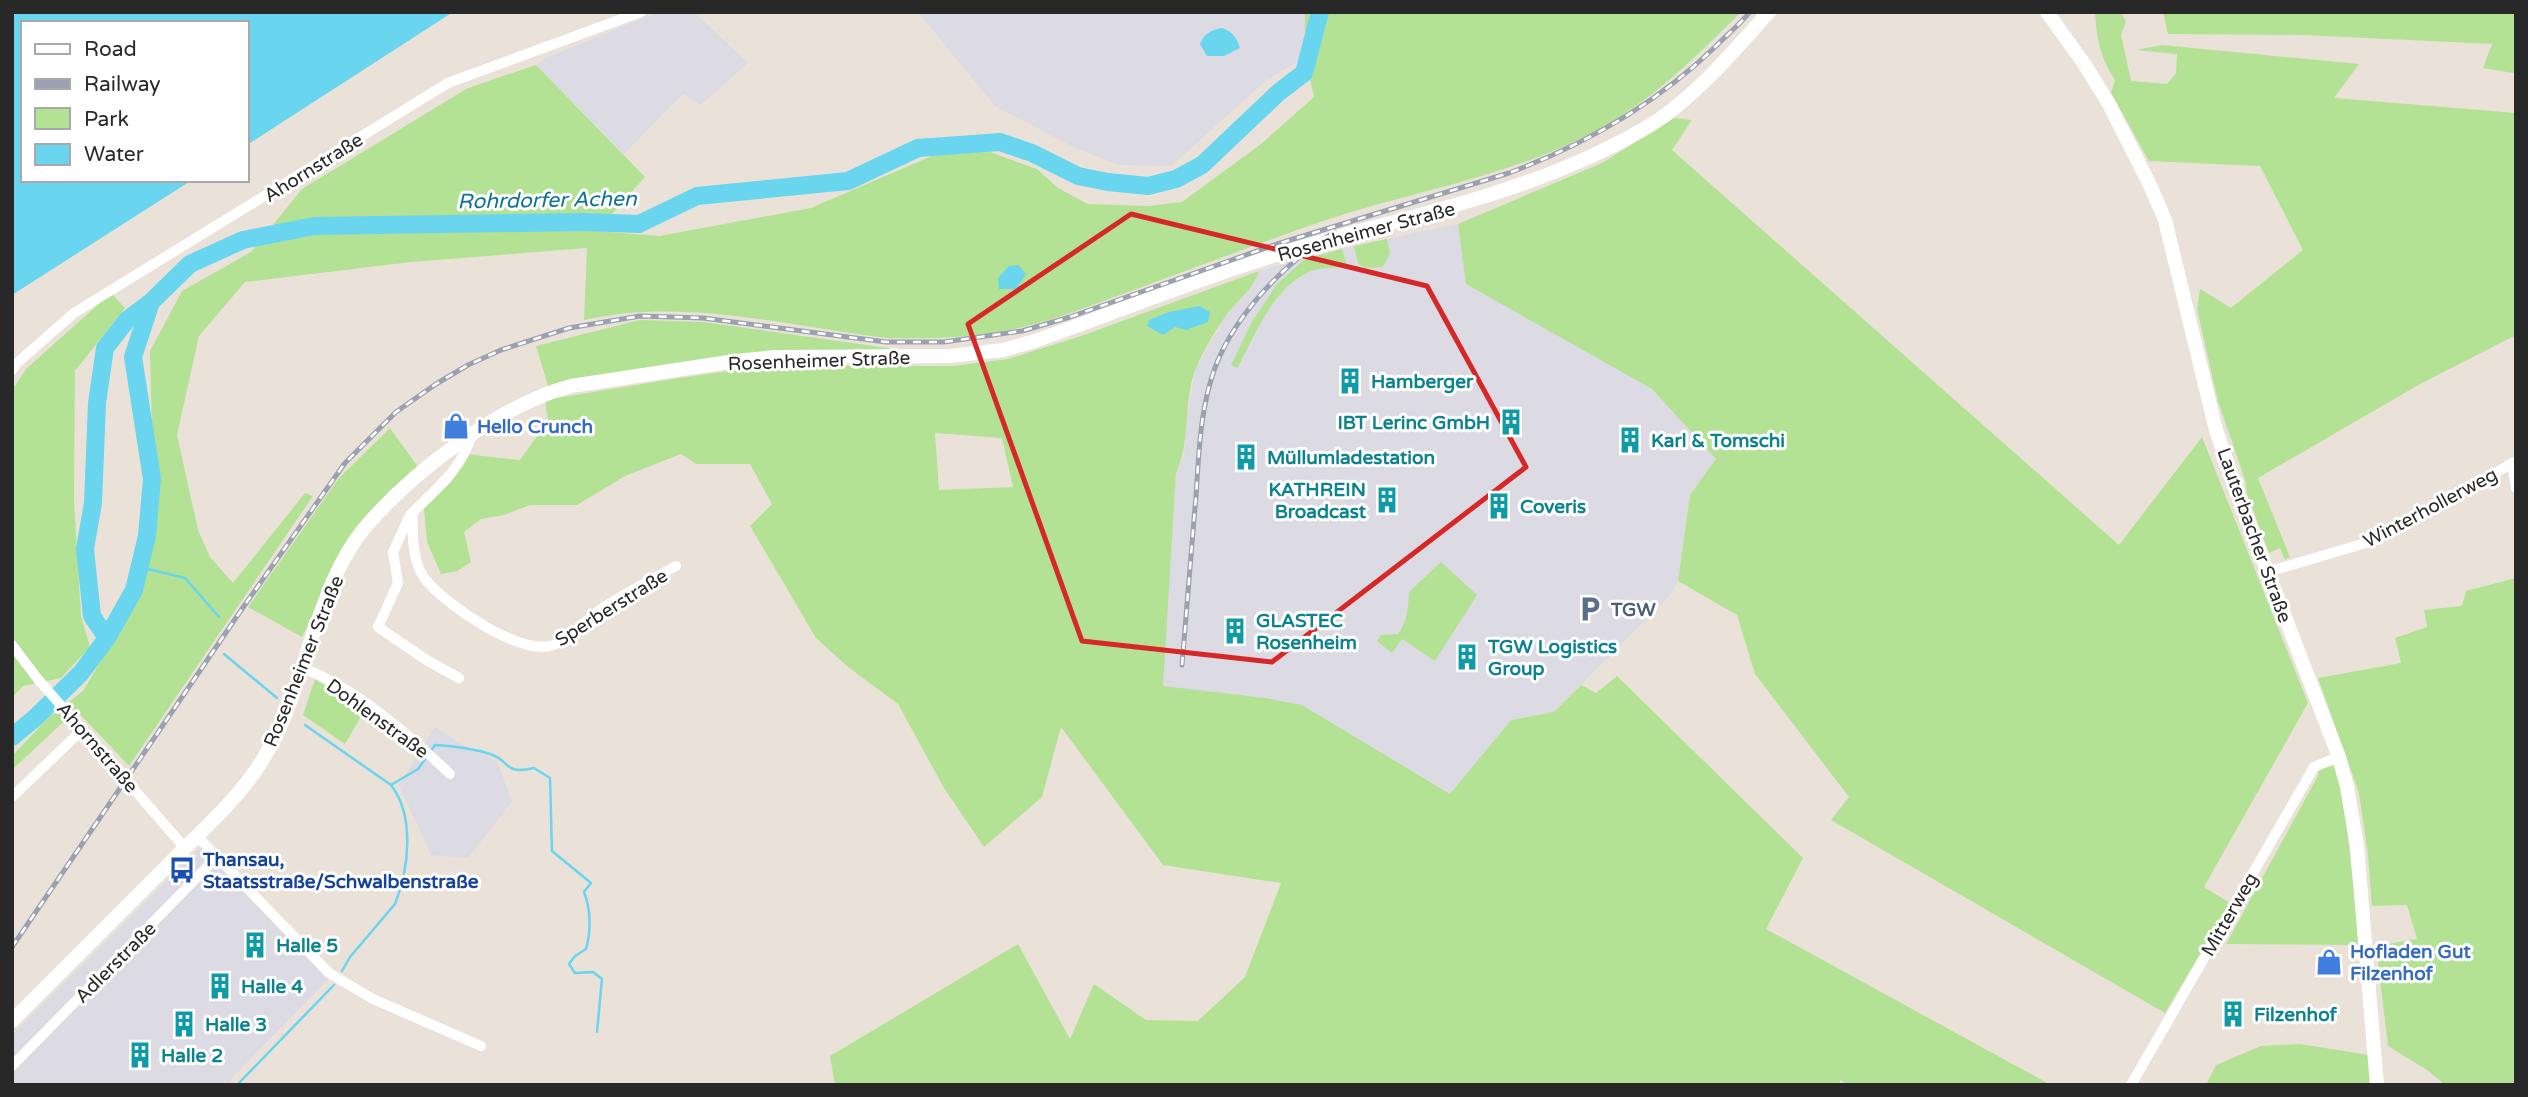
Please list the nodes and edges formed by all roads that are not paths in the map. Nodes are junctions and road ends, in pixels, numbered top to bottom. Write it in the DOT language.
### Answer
graph roads {
  1 [pos="641,12"];
  2 [pos="1769,12"];
  3 [pos="2047,12"];
  4 [pos="12,370"];
  5 [pos="471,436"];
  6 [pos="2514,462"];
  7 [pos="2516,488"];
  8 [pos="413,512"];
  9 [pos="676,566"];
  10 [pos="2267,572"];
  11 [pos="12,645"];
  12 [pos="303,668"];
  13 [pos="459,678"];
  14 [pos="82,730"];
  15 [pos="2339,757"];
  16 [pos="450,774"];
  17 [pos="12,797"];
  18 [pos="197,836"];
  19 [pos="185,848"];
  20 [pos="217,858"];
  21 [pos="12,1021"];
  22 [pos="481,1046"];
  23 [pos="12,1066"];
  24 [pos="2131,1085"];
  25 [pos="2378,1085"];
  1 -- 4 [label="street, Ahornstraße"];
  2 -- 5 [label="main road, Rosenheimer Straße"];
  3 -- 10 [label="main road, Lauterbacher Straße"];
  5 -- 8 [label="street"];
  5 -- 12 [label="main road, Rosenheimer Straße"];
  6 -- 7 [label="street, Winterhollerweg"];
  6 -- 10 [label="street, Winterhollerweg"];
  8 -- 9 [label="street, Sperberstraße"];
  8 -- 13 [label="street"];
  10 -- 15 [label="main road, Lauterbacher Straße"];
  11 -- 14 [label="street, Ahornstraße"];
  12 -- 16 [label="street, Dohlenstraße"];
  12 -- 18 [label="main road, Rosenheimer Straße"];
  14 -- 17 [label="street"];
  14 -- 19 [label="street, Ahornstraße"];
  15 -- 24 [label="street, Mitterweg"];
  15 -- 25 [label="main road, Lauterbacher Straße"];
  18 -- 19 [label="main road, Rosenheimer Straße"];
  18 -- 20 [label="street"];
  19 -- 21 [label="main road, Rosenheimer Straße"];
  20 -- 22 [label="street"];
  20 -- 23 [label="street, Adlerstraße"];
}
